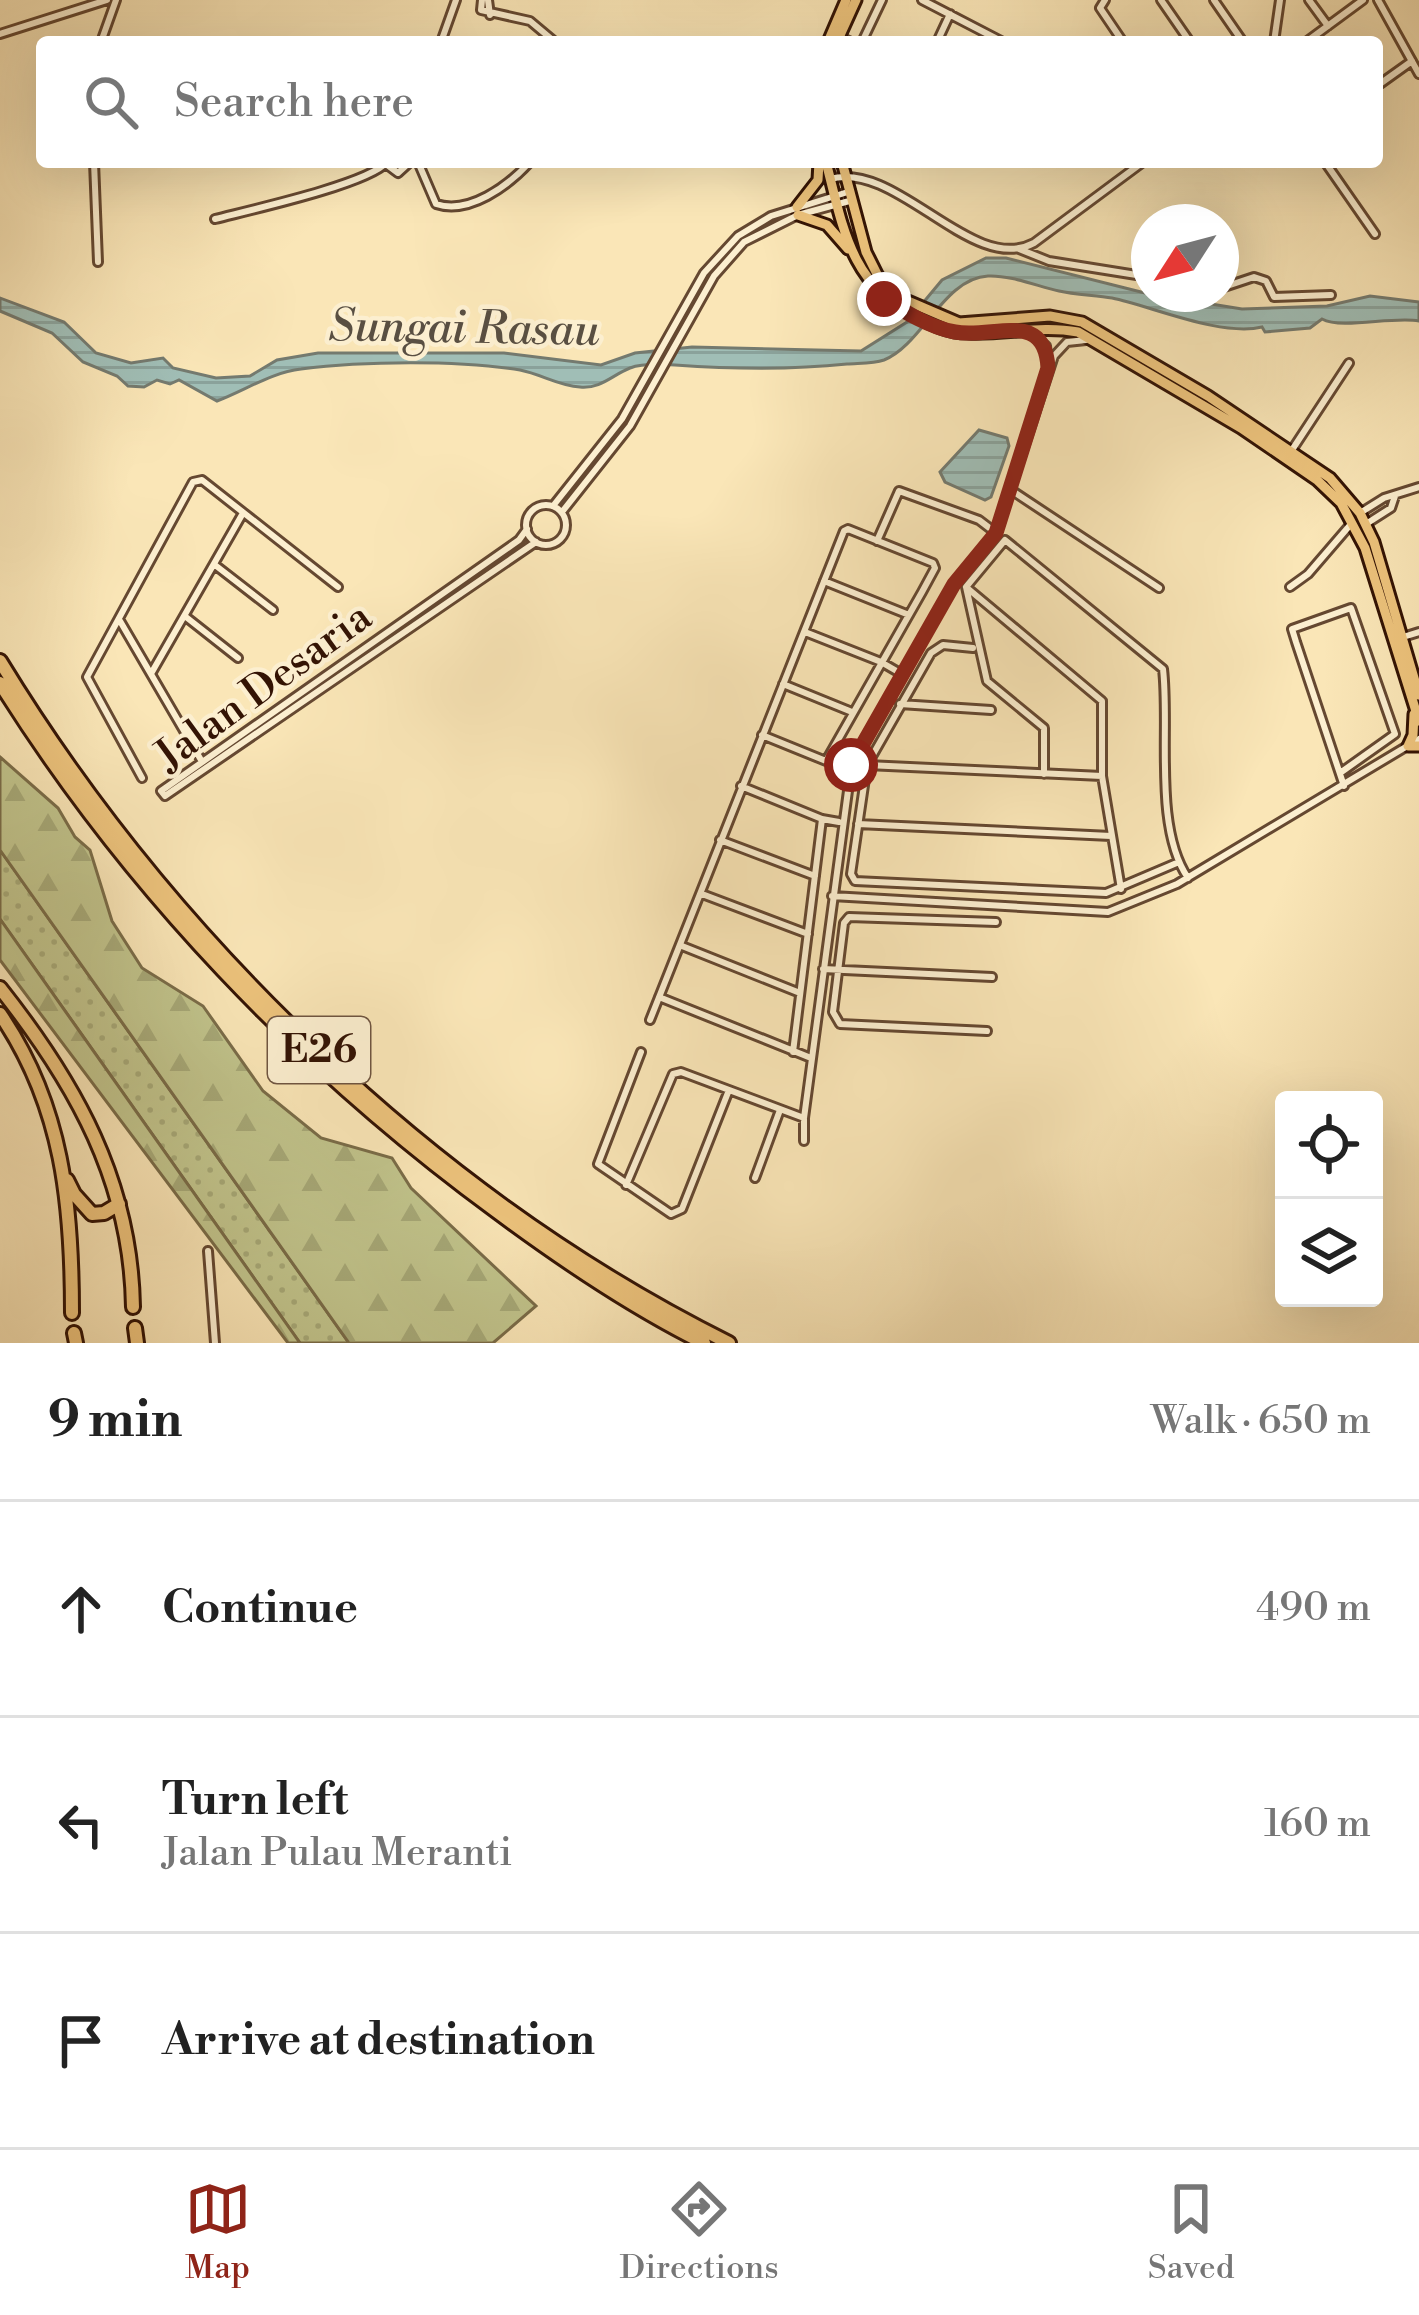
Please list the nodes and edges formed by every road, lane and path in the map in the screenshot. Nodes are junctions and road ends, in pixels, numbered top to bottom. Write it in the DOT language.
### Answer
graph roads {
  1 [pos="107,0"];
  2 [pos="116,0"];
  3 [pos="456,0"];
  4 [pos="485,0"];
  5 [pos="846,0"];
  6 [pos="856,0"];
  7 [pos="882,0"];
  8 [pos="922,0"];
  9 [pos="1106,0"];
  10 [pos="1161,0"];
  11 [pos="1214,0"];
  12 [pos="1280,0"];
  13 [pos="1309,0"];
  14 [pos="1363,0"];
  15 [pos="1378,0"];
  16 [pos="950,14"];
  17 [pos="1328,26"];
  18 [pos="0,34"];
  19 [pos="102,36"];
  20 [pos="443,36"];
  21 [pos="549,36"];
  22 [pos="831,36"];
  23 [pos="843,36"];
  24 [pos="865,36"];
  25 [pos="940,36"];
  26 [pos="991,36"];
  27 [pos="1120,36"];
  28 [pos="1186,36"];
  29 [pos="1239,36"];
  30 [pos="1275,36"];
  31 [pos="1314,36"];
  32 [pos="1412,61"];
  33 [pos="1419,74"];
  34 [pos="1383,82"];
  35 [pos="94,168"];
  36 [pos="376,168"];
  37 [pos="417,168"];
  38 [pos="523,168"];
  39 [pos="821,168"];
  40 [pos="825,168"];
  41 [pos="844,168"];
  42 [pos="1135,168"];
  43 [pos="1329,168"];
  44 [pos="846,175"];
  45 [pos="830,179"];
  46 [pos="852,195"];
  47 [pos="836,200"];
  48 [pos="797,211"];
  49 [pos="215,219"];
  50 [pos="1375,235"];
  51 [pos="1019,249"];
  52 [pos="851,254"];
  53 [pos="98,262"];
  54 [pos="1131,274"];
  55 [pos="1239,282"];
  56 [pos="1331,295"];
  57 [pos="901,303"];
  58 [pos="944,324"];
  59 [pos="1015,329"];
  60 [pos="1096,340"];
  61 [pos="1349,363"];
  62 [pos="1048,368"];
  63 [pos="1292,450"];
  64 [pos="1419,487"];
  65 [pos="1010,490"];
  66 [pos="554,506"];
  67 [pos="562,512"];
  68 [pos="243,513"];
  69 [pos="1360,520"];
  70 [pos="527,529"];
  71 [pos="996,533"];
  72 [pos="877,541"];
  73 [pos="536,542"];
  74 [pos="215,565"];
  75 [pos="824,581"];
  76 [pos="338,587"];
  77 [pos="966,587"];
  78 [pos="1290,587"];
  79 [pos="1159,588"];
  80 [pos="273,610"];
  81 [pos="909,615"];
  82 [pos="186,617"];
  83 [pos="119,619"];
  84 [pos="805,632"];
  85 [pos="1419,632"];
  86 [pos="1403,637"];
  87 [pos="973,648"];
  88 [pos="238,658"];
  89 [pos="0,661"];
  90 [pos="881,662"];
  91 [pos="152,672"];
  92 [pos="902,674"];
  93 [pos="0,683"];
  94 [pos="783,684"];
  95 [pos="1419,695"];
  96 [pos="901,704"];
  97 [pos="1413,708"];
  98 [pos="991,710"];
  99 [pos="852,712"];
  100 [pos="1419,721"];
  101 [pos="762,735"];
  102 [pos="1415,744"];
  103 [pos="204,765"];
  104 [pos="867,765"];
  105 [pos="1340,773"];
  106 [pos="1044,774"];
  107 [pos="1102,776"];
  108 [pos="142,778"];
  109 [pos="741,786"];
  110 [pos="1344,786"];
  111 [pos="822,819"];
  112 [pos="841,823"];
  113 [pos="858,824"];
  114 [pos="1111,836"];
  115 [pos="720,839"];
  116 [pos="1179,862"];
  117 [pos="814,876"];
  118 [pos="1189,878"];
  119 [pos="1121,889"];
  120 [pos="702,895"];
  121 [pos="832,896"];
  122 [pos="996,922"];
  123 [pos="808,934"];
  124 [pos="682,946"];
  125 [pos="823,969"];
  126 [pos="839,970"];
  127 [pos="992,977"];
  128 [pos="0,988"];
  129 [pos="800,993"];
  130 [pos="659,997"];
  131 [pos="0,1014"];
  132 [pos="650,1020"];
  133 [pos="987,1031"];
  134 [pos="641,1052"];
  135 [pos="793,1052"];
  136 [pos="807,1056"];
  137 [pos="729,1090"];
  138 [pos="780,1110"];
  139 [pos="803,1118"];
  140 [pos="804,1141"];
  141 [pos="62,1168"];
  142 [pos="754,1178"];
  143 [pos="625,1186"];
  144 [pos="119,1204"];
  145 [pos="208,1251"];
  146 [pos="133,1307"];
  147 [pos="72,1313"];
  148 [pos="135,1328"];
  149 [pos="137,1343"];
  150 [pos="215,1343"];
  151 [pos="704,1343"];
  152 [pos="729,1343"];
  1 -- 18 [label="street"];
  2 -- 19 [label="street"];
  3 -- 20 [label="street"];
  4 -- 21 [label="street"];
  5 -- 22 [label="main road"];
  6 -- 23 [label="main road"];
  7 -- 24 [label="street"];
  8 -- 16 [label="street"];
  9 -- 27 [label="street"];
  10 -- 28 [label="street"];
  11 -- 29 [label="street"];
  12 -- 30 [label="street"];
  13 -- 17 [label="street"];
  14 -- 17 [label="street"];
  15 -- 32 [label="street"];
  16 -- 25 [label="street"];
  16 -- 26 [label="street"];
  17 -- 31 [label="street"];
  32 -- 33 [label="street"];
  32 -- 34 [label="street"];
  35 -- 53 [label="street"];
  36 -- 49 [label="street"];
  37 -- 38 [label="street"];
  39 -- 48 [label="main road"];
  40 -- 45 [label="main road"];
  41 -- 44 [label="main road"];
  42 -- 51 [label="street"];
  43 -- 50 [label="street"];
  44 -- 45 [label="street"];
  44 -- 46 [label="main road"];
  44 -- 51 [label="street"];
  45 -- 47 [label="main road"];
  46 -- 47 [label="street, Jalan Desaria"];
  46 -- 57 [label="main road"];
  47 -- 48 [label="street, Jalan Desaria"];
  47 -- 52 [label="main road"];
  48 -- 52 [label="main road"];
  48 -- 66 [label="street, Jalan Desaria"];
  48 -- 67 [label="street, Jalan Desaria"];
  51 -- 54 [label="street"];
  52 -- 57 [label="main road"];
  55 -- 56 [label="street"];
  57 -- 58 [label="main road"];
  58 -- 59 [label="main road"];
  58 -- 63 [label="main road"];
  59 -- 60 [label="main road"];
  59 -- 62 [label="street"];
  60 -- 62 [label="street"];
  60 -- 69 [label="main road"];
  61 -- 63 [label="street"];
  62 -- 65 [label="street"];
  63 -- 69 [label="main road"];
  64 -- 69 [label="street"];
  65 -- 71 [label="street"];
  65 -- 79 [label="street"];
  66 -- 67 [label="street"];
  66 -- 70 [label="street, Jalan Desaria"];
  67 -- 73 [label="street, Jalan Desaria"];
  68 -- 74 [label="street"];
  68 -- 76 [label="street"];
  68 -- 83 [label="street"];
  69 -- 78 [label="street"];
  69 -- 86 [label="main road"];
  69 -- 97 [label="main road"];
  70 -- 73 [label="street"];
  70 -- 103 [label="street, Jalan Desaria"];
  71 -- 72 [label="street"];
  71 -- 92 [label="street"];
  72 -- 75 [label="street"];
  72 -- 81 [label="street"];
  73 -- 103 [label="street, Jalan Desaria"];
  74 -- 80 [label="street"];
  74 -- 82 [label="street"];
  75 -- 81 [label="street"];
  75 -- 84 [label="street"];
  77 -- 106 [label="street"];
  77 -- 107 [label="street"];
  77 -- 116 [label="street"];
  81 -- 90 [label="street"];
  82 -- 88 [label="street"];
  82 -- 91 [label="street"];
  83 -- 91 [label="street"];
  83 -- 108 [label="street"];
  84 -- 90 [label="street"];
  84 -- 94 [label="street"];
  85 -- 86 [label="street"];
  86 -- 95 [label="main road"];
  87 -- 96 [label="street"];
  89 -- 152 [label="highway, E26"];
  90 -- 92 [label="street"];
  90 -- 99 [label="street"];
  91 -- 103 [label="street"];
  92 -- 112 [label="street"];
  93 -- 151 [label="highway, E26"];
  94 -- 99 [label="street"];
  94 -- 101 [label="street"];
  96 -- 98 [label="street"];
  96 -- 104 [label="street"];
  97 -- 100 [label="main road"];
  97 -- 102 [label="main road"];
  99 -- 101 [label="street"];
  101 -- 109 [label="street"];
  102 -- 110 [label="street"];
  103 -- 103 [label="street, Jalan Desaria"];
  104 -- 106 [label="street"];
  104 -- 113 [label="street"];
  105 -- 105 [label="street"];
  105 -- 110 [label="street"];
  106 -- 107 [label="street"];
  107 -- 114 [label="street"];
  109 -- 111 [label="street"];
  109 -- 115 [label="street"];
  110 -- 118 [label="street"];
  111 -- 112 [label="street"];
  111 -- 117 [label="street"];
  112 -- 121 [label="street"];
  113 -- 114 [label="street"];
  113 -- 119 [label="street"];
  114 -- 119 [label="street"];
  115 -- 117 [label="street"];
  115 -- 120 [label="street"];
  116 -- 118 [label="street"];
  116 -- 119 [label="street"];
  117 -- 123 [label="street"];
  118 -- 121 [label="street"];
  120 -- 123 [label="street"];
  120 -- 124 [label="street"];
  121 -- 125 [label="street"];
  122 -- 126 [label="street"];
  123 -- 129 [label="street"];
  124 -- 129 [label="street"];
  124 -- 130 [label="street"];
  125 -- 126 [label="street"];
  125 -- 136 [label="street"];
  126 -- 127 [label="street"];
  126 -- 133 [label="street"];
  128 -- 144 [label="highway"];
  129 -- 135 [label="street"];
  130 -- 132 [label="street"];
  130 -- 135 [label="street"];
  131 -- 141 [label="highway"];
  134 -- 143 [label="street"];
  135 -- 136 [label="street"];
  136 -- 139 [label="street"];
  137 -- 138 [label="street"];
  137 -- 143 [label="street"];
  137 -- 143 [label="street"];
  138 -- 139 [label="street"];
  138 -- 142 [label="street"];
  139 -- 140 [label="street"];
  141 -- 144 [label="highway"];
  141 -- 147 [label="highway"];
  144 -- 146 [label="highway"];
  145 -- 150 [label="street"];
  148 -- 149 [label="highway"];
}
